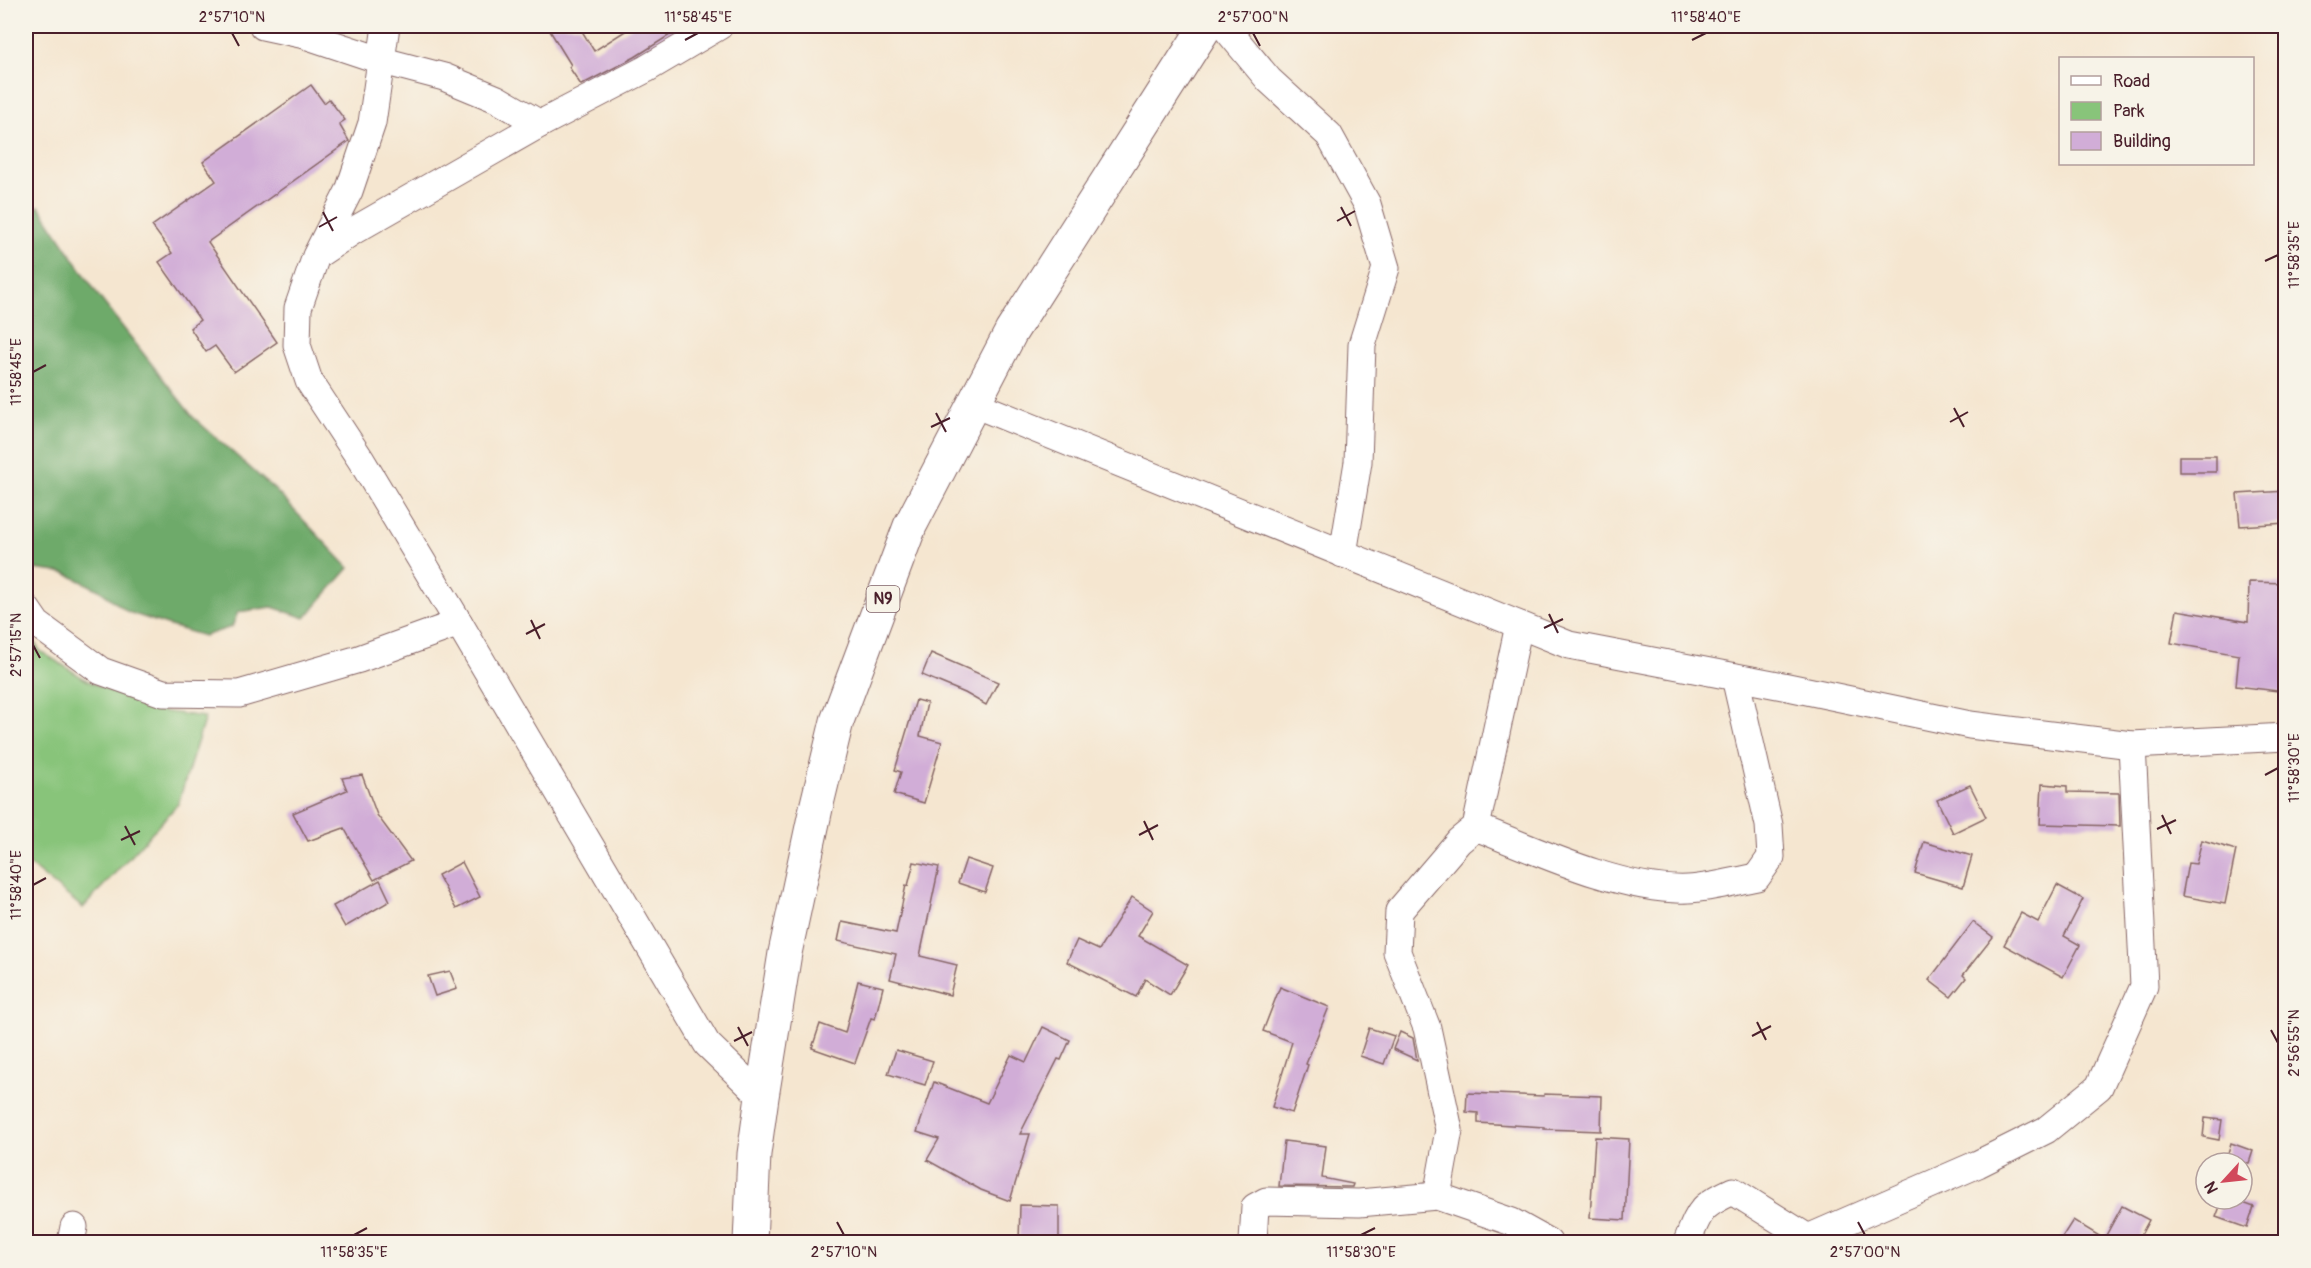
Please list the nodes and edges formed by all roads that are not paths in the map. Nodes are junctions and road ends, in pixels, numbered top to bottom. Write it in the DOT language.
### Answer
graph roads {
  1 [pos="263,26"];
  2 [pos="386,26"];
  3 [pos="719,26"];
  4 [pos="1206,26"];
  5 [pos="1224,26"];
  6 [pos="382,62"];
  7 [pos="540,124"];
  8 [pos="316,256"];
  9 [pos="974,404"];
  10 [pos="1343,555"];
  11 [pos="26,608"];
  12 [pos="459,623"];
  13 [pos="1519,625"];
  14 [pos="1735,677"];
  15 [pos="2286,737"];
  16 [pos="2132,745"];
  17 [pos="1476,827"];
  18 [pos="762,1097"];
  19 [pos="1437,1196"];
  20 [pos="1816,1240"];
  21 [pos="750,1242"];
  22 [pos="1253,1242"];
  23 [pos="1548,1242"];
  24 [pos="1687,1242"];
  1 -- 6 [label="street"];
  2 -- 6 [label="street"];
  3 -- 7 [label="street"];
  4 -- 9 [label="highway, N9"];
  5 -- 10 [label="street"];
  6 -- 7 [label="street"];
  6 -- 8 [label="street"];
  7 -- 8 [label="street"];
  8 -- 12 [label="street"];
  9 -- 10 [label="street"];
  9 -- 18 [label="highway, N9"];
  10 -- 13 [label="street"];
  11 -- 12 [label="street"];
  12 -- 18 [label="street"];
  13 -- 14 [label="street"];
  13 -- 17 [label="street"];
  14 -- 16 [label="street"];
  14 -- 17 [label="street"];
  15 -- 16 [label="street"];
  16 -- 20 [label="street"];
  17 -- 19 [label="street"];
  18 -- 21 [label="highway, N9"];
  19 -- 22 [label="street"];
  19 -- 23 [label="street"];
  20 -- 24 [label="street"];
}
